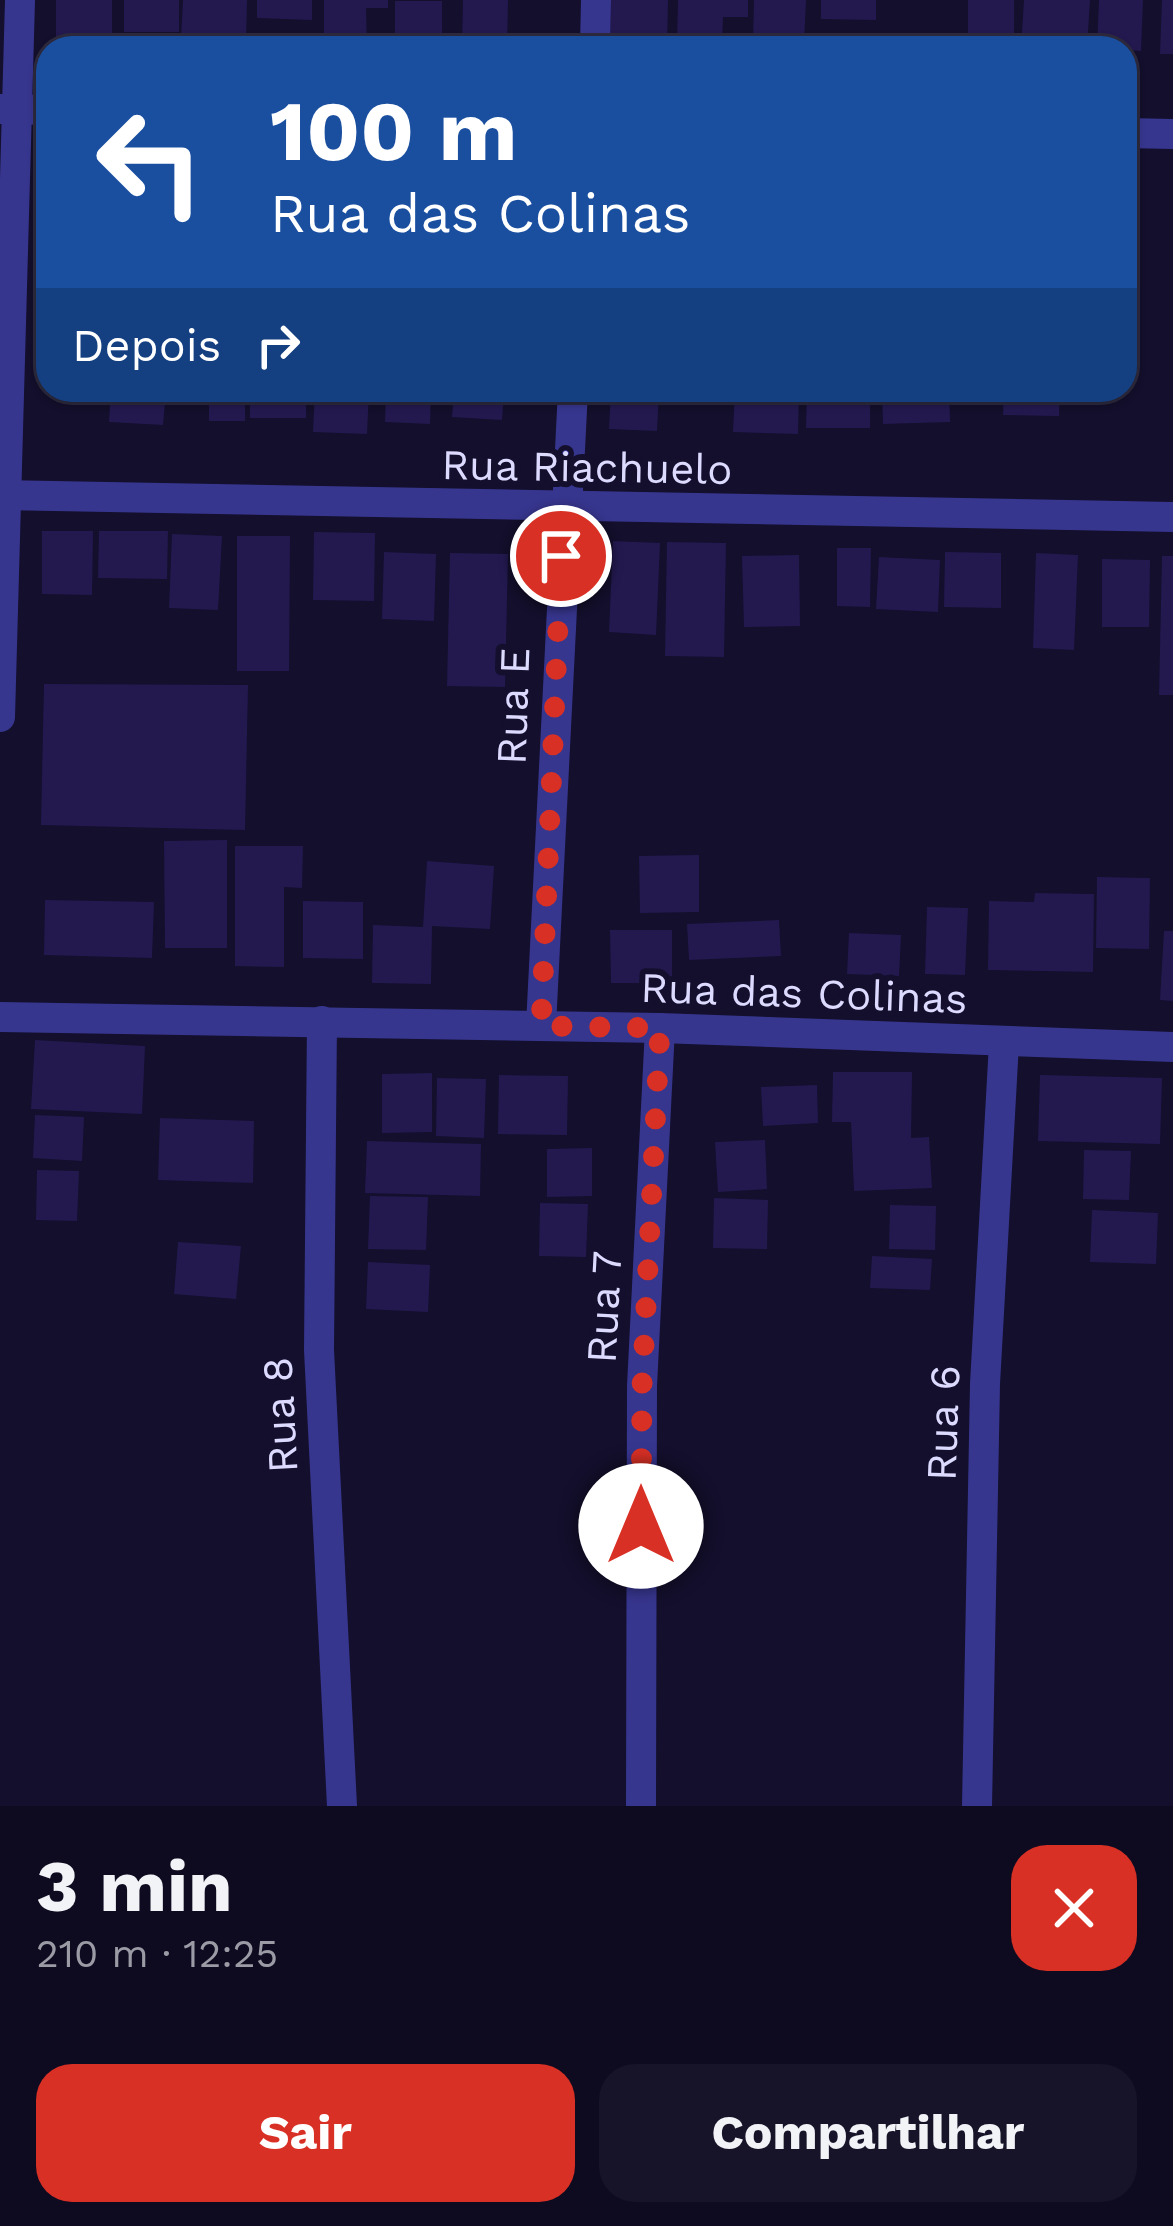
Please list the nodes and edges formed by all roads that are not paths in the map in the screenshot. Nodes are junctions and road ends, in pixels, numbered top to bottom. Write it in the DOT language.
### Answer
graph roads {
  1 [pos="20,0"];
  2 [pos="596,0"];
  3 [pos="595,36"];
  4 [pos="22,109"];
  5 [pos="1137,133"];
  6 [pos="1173,134"];
  7 [pos="572,402"];
  8 [pos="3,495"];
  9 [pos="563,509"];
  10 [pos="1173,518"];
  11 [pos="0,717"];
  12 [pos="0,1017"];
  13 [pos="322,1021"];
  14 [pos="541,1026"];
  15 [pos="660,1028"];
  16 [pos="1004,1042"];
  17 [pos="1173,1047"];
  18 [pos="342,1806"];
  19 [pos="641,1806"];
  20 [pos="977,1806"];
  1 -- 4 [label="street"];
  2 -- 3 [label="street"];
  4 -- 8 [label="street"];
  5 -- 6 [label="street"];
  7 -- 9 [label="street, Rua E"];
  8 -- 9 [label="street, Rua Riachuelo"];
  8 -- 11 [label="street"];
  9 -- 10 [label="street, Rua Riachuelo"];
  9 -- 14 [label="street, Rua E"];
  12 -- 13 [label="street, Rua das Colinas"];
  13 -- 14 [label="street, Rua das Colinas"];
  13 -- 18 [label="street, Rua 8"];
  14 -- 15 [label="street, Rua das Colinas"];
  15 -- 16 [label="street, Rua das Colinas"];
  15 -- 19 [label="street, Rua 7"];
  16 -- 17 [label="street, Rua das Colinas"];
  16 -- 20 [label="street, Rua 6"];
}
